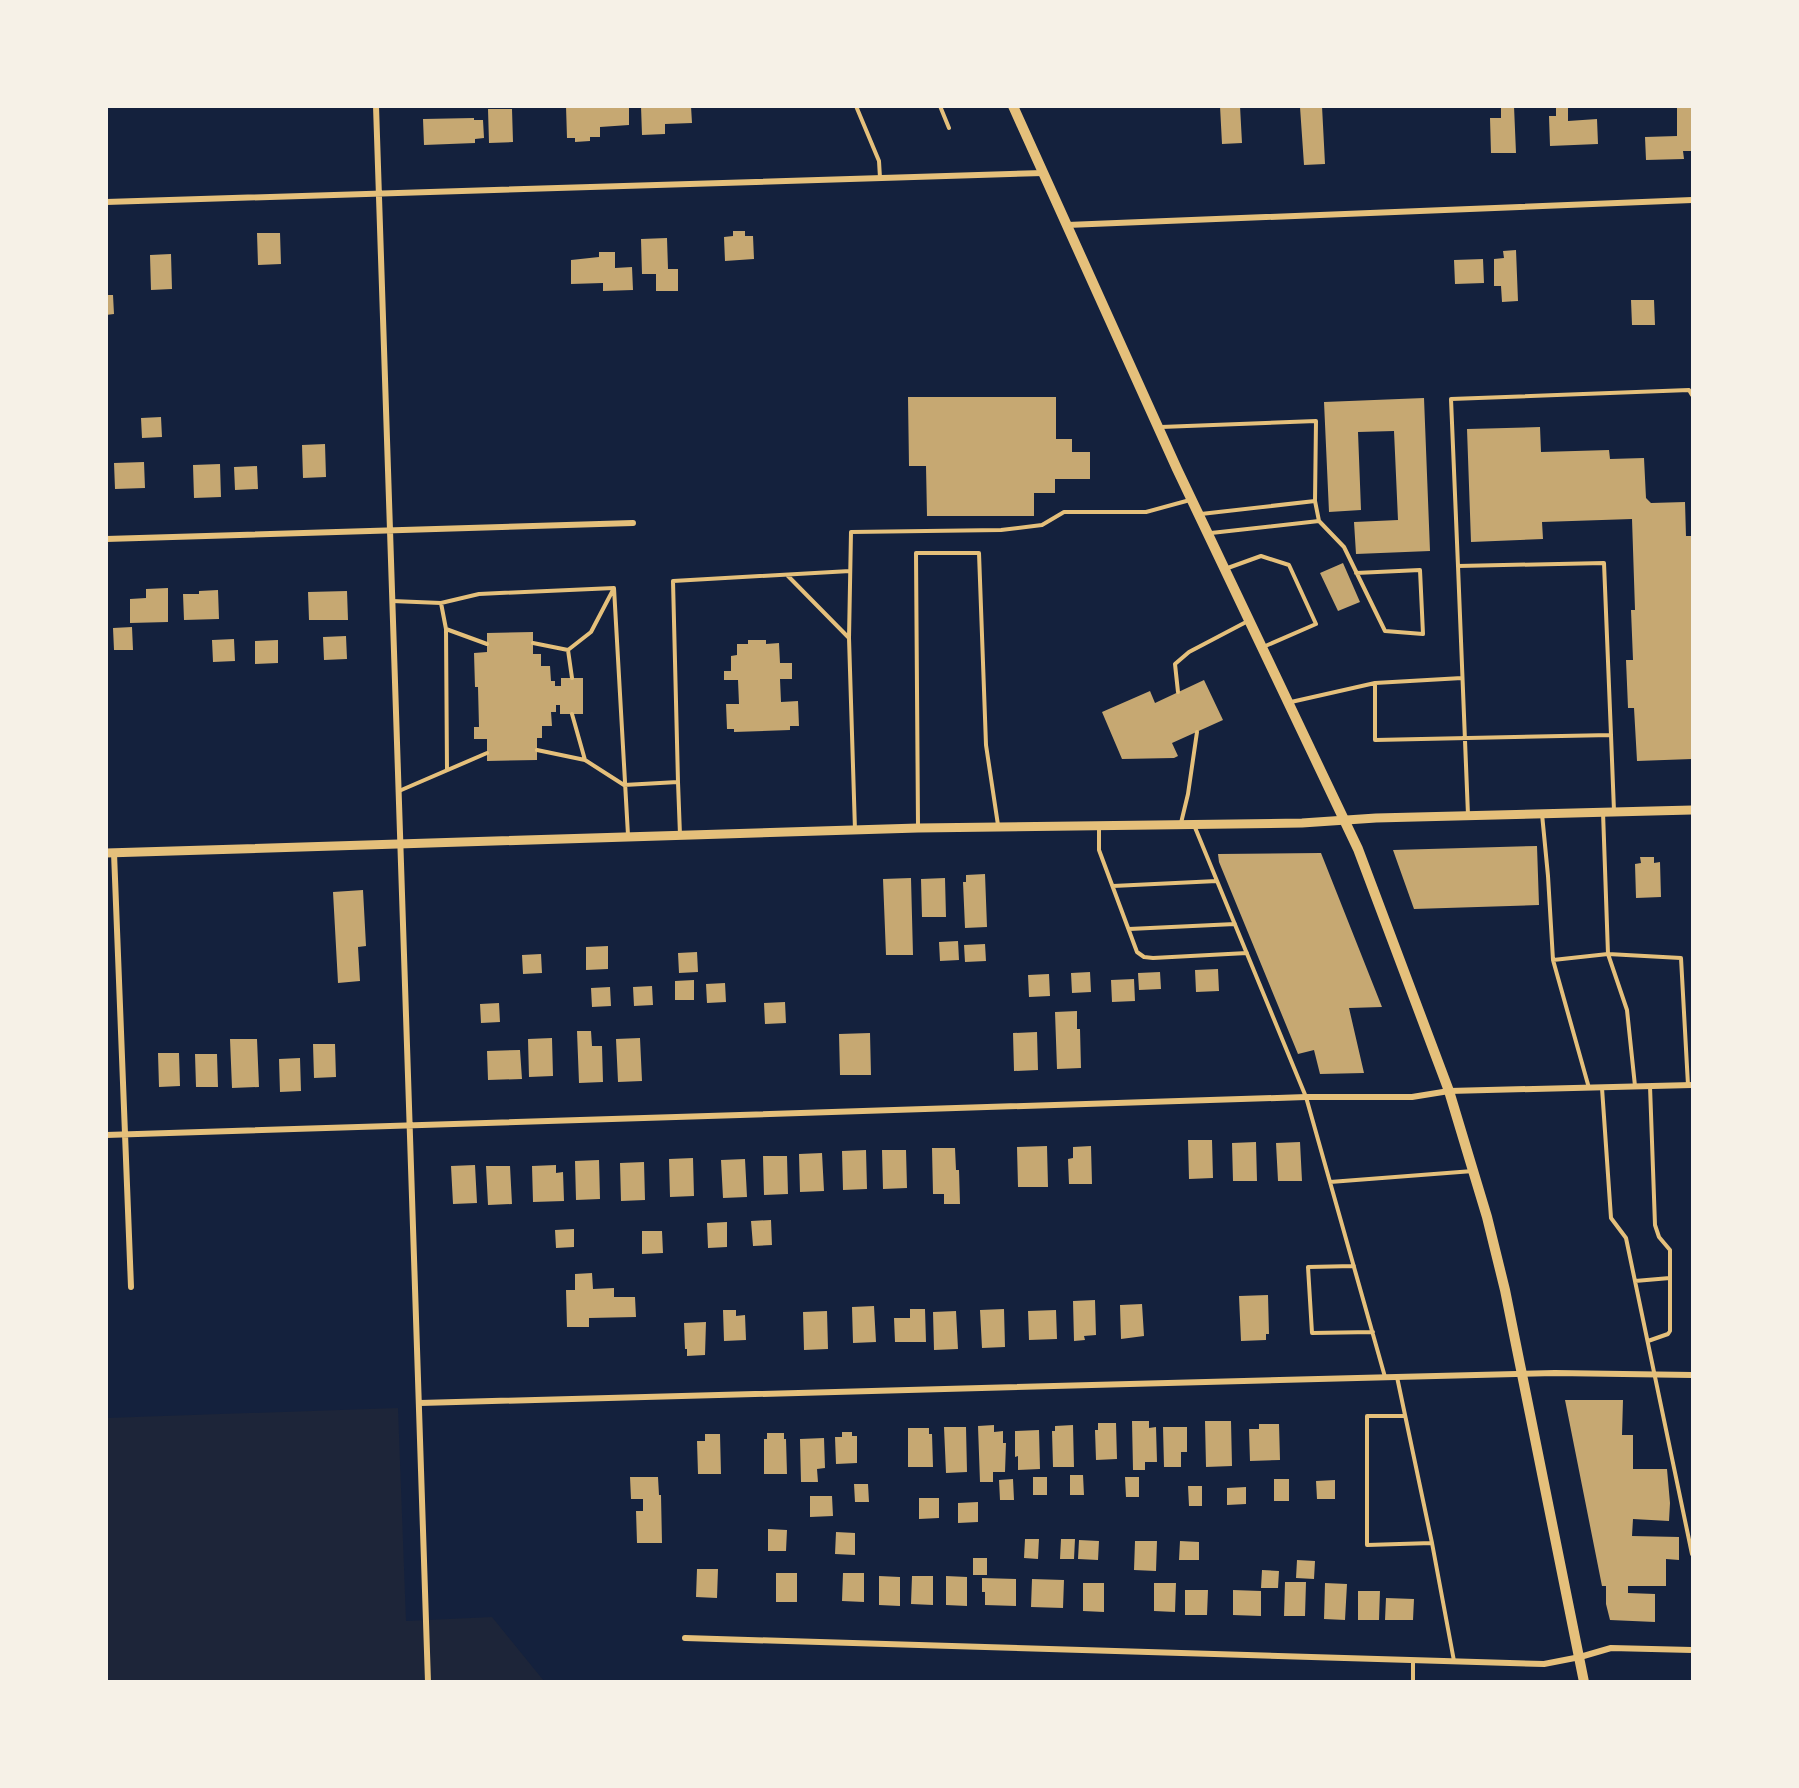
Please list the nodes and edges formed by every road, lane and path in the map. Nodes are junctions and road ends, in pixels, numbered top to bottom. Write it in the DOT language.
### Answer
graph roads {
  1 [pos="375,106"];
  2 [pos="856,106"];
  3 [pos="940,106"];
  4 [pos="1013,106"];
  5 [pos="949,128"];
  6 [pos="1043,172"];
  7 [pos="880,178"];
  8 [pos="379,193"];
  9 [pos="1692,200"];
  10 [pos="106,202"];
  11 [pos="1066,225"];
  12 [pos="1692,395"];
  13 [pos="1158,427"];
  14 [pos="1191,500"];
  15 [pos="1316,501"];
  16 [pos="1198,514"];
  17 [pos="1319,521"];
  18 [pos="633,522"];
  19 [pos="389,530"];
  20 [pos="1207,534"];
  21 [pos="106,539"];
  22 [pos="1458,566"];
  23 [pos="1224,569"];
  24 [pos="850,571"];
  25 [pos="1356,573"];
  26 [pos="787,575"];
  27 [pos="614,588"];
  28 [pos="392,601"];
  29 [pos="441,603"];
  30 [pos="1248,620"];
  31 [pos="446,629"];
  32 [pos="849,638"];
  33 [pos="533,643"];
  34 [pos="487,644"];
  35 [pos="1261,648"];
  36 [pos="568,650"];
  37 [pos="572,678"];
  38 [pos="1462,678"];
  39 [pos="1375,683"];
  40 [pos="1178,692"];
  41 [pos="1287,703"];
  42 [pos="572,714"];
  43 [pos="1197,732"];
  44 [pos="1611,735"];
  45 [pos="1464,737"];
  46 [pos="537,750"];
  47 [pos="487,753"];
  48 [pos="585,760"];
  49 [pos="447,770"];
  50 [pos="678,782"];
  51 [pos="624,785"];
  52 [pos="398,791"];
  53 [pos="1692,810"];
  54 [pos="1603,812"];
  55 [pos="1614,812"];
  56 [pos="1542,813"];
  57 [pos="1468,816"];
  58 [pos="1345,820"];
  59 [pos="1194,824"];
  60 [pos="1099,825"];
  61 [pos="1181,825"];
  62 [pos="998,826"];
  63 [pos="918,828"];
  64 [pos="855,830"];
  65 [pos="680,835"];
  66 [pos="628,836"];
  67 [pos="399,843"];
  68 [pos="110,853"];
  69 [pos="1217,881"];
  70 [pos="1113,886"];
  71 [pos="1235,924"];
  72 [pos="1129,929"];
  73 [pos="1247,953"];
  74 [pos="1608,954"];
  75 [pos="1553,960"];
  76 [pos="1690,1085"];
  77 [pos="1650,1086"];
  78 [pos="1635,1087"];
  79 [pos="1589,1088"];
  80 [pos="1602,1088"];
  81 [pos="1449,1091"];
  82 [pos="1306,1097"];
  83 [pos="411,1125"];
  84 [pos="125,1135"];
  85 [pos="106,1136"];
  86 [pos="1474,1172"];
  87 [pos="1330,1182"];
  88 [pos="1354,1266"];
  89 [pos="1671,1278"];
  90 [pos="1635,1281"];
  91 [pos="131,1287"];
  92 [pos="1372,1332"];
  93 [pos="1648,1341"];
  94 [pos="1523,1374"];
  95 [pos="1655,1374"];
  96 [pos="1692,1375"];
  97 [pos="1385,1377"];
  98 [pos="1396,1377"];
  99 [pos="420,1404"];
  100 [pos="1405,1416"];
  101 [pos="1432,1543"];
  102 [pos="1692,1554"];
  103 [pos="685,1638"];
  104 [pos="1692,1650"];
  105 [pos="1580,1657"];
  106 [pos="1413,1660"];
  107 [pos="1454,1662"];
  108 [pos="428,1682"];
  109 [pos="1413,1682"];
  110 [pos="1584,1682"];
  1 -- 8 [label="street"];
  2 -- 7 [label="lane"];
  3 -- 5 [label="lane"];
  4 -- 6 [label="main road"];
  6 -- 7 [label="street"];
  6 -- 11 [label="main road"];
  7 -- 8 [label="street"];
  8 -- 10 [label="street"];
  8 -- 19 [label="street"];
  9 -- 11 [label="street"];
  11 -- 13 [label="main road"];
  12 -- 22 [label="lane"];
  13 -- 14 [label="main road"];
  13 -- 15 [label="lane"];
  14 -- 16 [label="main road"];
  14 -- 24 [label="lane"];
  15 -- 16 [label="lane"];
  15 -- 17 [label="lane"];
  16 -- 20 [label="main road"];
  17 -- 20 [label="lane"];
  17 -- 25 [label="lane"];
  18 -- 19 [label="street"];
  19 -- 21 [label="street"];
  19 -- 28 [label="street"];
  20 -- 23 [label="main road"];
  22 -- 38 [label="lane"];
  22 -- 44 [label="lane"];
  23 -- 30 [label="main road"];
  23 -- 35 [label="lane"];
  24 -- 26 [label="lane"];
  24 -- 32 [label="lane"];
  25 -- 25 [label="lane"];
  26 -- 32 [label="lane"];
  26 -- 50 [label="lane"];
  27 -- 29 [label="lane"];
  27 -- 36 [label="lane"];
  27 -- 51 [label="lane"];
  28 -- 29 [label="lane"];
  28 -- 52 [label="street"];
  29 -- 31 [label="lane"];
  30 -- 35 [label="main road"];
  30 -- 40 [label="lane"];
  31 -- 34 [label="lane"];
  31 -- 49 [label="lane"];
  32 -- 64 [label="lane"];
  33 -- 36 [label="lane"];
  35 -- 41 [label="main road"];
  36 -- 37 [label="lane"];
  38 -- 39 [label="lane"];
  38 -- 45 [label="lane"];
  39 -- 41 [label="lane"];
  39 -- 45 [label="lane"];
  41 -- 58 [label="main road"];
  42 -- 48 [label="lane"];
  43 -- 61 [label="lane"];
  44 -- 45 [label="lane"];
  44 -- 55 [label="lane"];
  45 -- 57 [label="lane"];
  46 -- 48 [label="lane"];
  47 -- 49 [label="lane"];
  48 -- 51 [label="lane"];
  49 -- 52 [label="lane"];
  50 -- 51 [label="lane"];
  50 -- 65 [label="lane"];
  51 -- 66 [label="lane"];
  52 -- 67 [label="street"];
  53 -- 55 [label="street"];
  54 -- 55 [label="street"];
  54 -- 56 [label="street"];
  54 -- 74 [label="lane"];
  56 -- 57 [label="street"];
  56 -- 75 [label="lane"];
  57 -- 58 [label="street"];
  58 -- 59 [label="street"];
  58 -- 81 [label="main road"];
  59 -- 61 [label="street"];
  59 -- 69 [label="lane"];
  60 -- 61 [label="street"];
  60 -- 62 [label="street"];
  60 -- 70 [label="lane"];
  62 -- 63 [label="street"];
  62 -- 63 [label="lane"];
  63 -- 64 [label="street"];
  64 -- 65 [label="street"];
  65 -- 66 [label="street"];
  66 -- 67 [label="street"];
  67 -- 68 [label="street"];
  67 -- 83 [label="street"];
  68 -- 84 [label="street"];
  69 -- 70 [label="lane"];
  69 -- 71 [label="lane"];
  70 -- 72 [label="lane"];
  71 -- 72 [label="lane"];
  71 -- 73 [label="lane"];
  72 -- 73 [label="lane"];
  73 -- 82 [label="lane"];
  74 -- 75 [label="lane"];
  74 -- 76 [label="lane"];
  74 -- 78 [label="lane"];
  75 -- 79 [label="lane"];
  76 -- 77 [label="street"];
  77 -- 78 [label="street"];
  77 -- 89 [label="lane"];
  78 -- 80 [label="street"];
  79 -- 80 [label="street"];
  79 -- 81 [label="street"];
  80 -- 90 [label="lane"];
  81 -- 82 [label="street"];
  81 -- 86 [label="main road"];
  82 -- 83 [label="street"];
  82 -- 87 [label="lane"];
  83 -- 84 [label="street"];
  83 -- 99 [label="street"];
  84 -- 85 [label="street"];
  84 -- 91 [label="street"];
  86 -- 87 [label="lane"];
  86 -- 94 [label="main road"];
  87 -- 88 [label="lane"];
  88 -- 92 [label="lane"];
  88 -- 92 [label="lane"];
  89 -- 90 [label="lane"];
  89 -- 93 [label="lane"];
  90 -- 93 [label="lane"];
  92 -- 97 [label="lane"];
  93 -- 95 [label="lane"];
  94 -- 95 [label="street"];
  94 -- 98 [label="street"];
  94 -- 105 [label="main road"];
  95 -- 96 [label="street"];
  95 -- 102 [label="lane"];
  97 -- 98 [label="street"];
  97 -- 99 [label="street"];
  98 -- 100 [label="lane"];
  99 -- 108 [label="street"];
  100 -- 101 [label="lane"];
  100 -- 101 [label="lane"];
  101 -- 107 [label="lane"];
  103 -- 106 [label="street"];
  104 -- 105 [label="street"];
  105 -- 107 [label="street"];
  105 -- 110 [label="main road"];
  106 -- 107 [label="street"];
  106 -- 109 [label="lane"];
}
